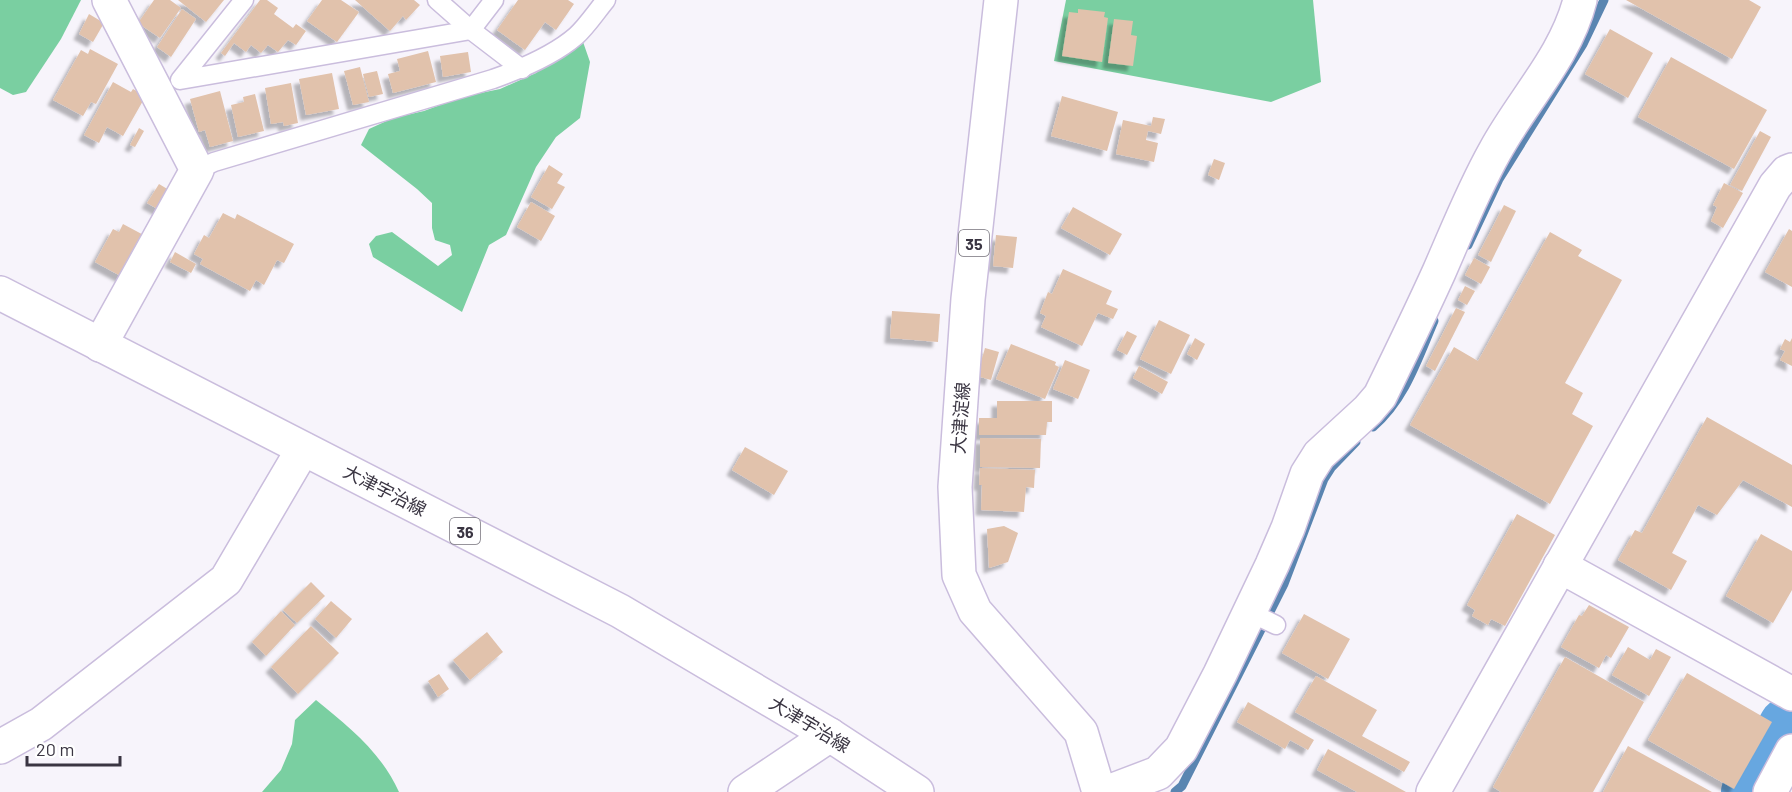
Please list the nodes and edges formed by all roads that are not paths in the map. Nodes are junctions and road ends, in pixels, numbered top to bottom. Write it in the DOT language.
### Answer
graph roads {
  1 [pos="109,0"];
  2 [pos="244,0"];
  3 [pos="437,0"];
  4 [pos="494,0"];
  5 [pos="606,0"];
  6 [pos="1000,0"];
  7 [pos="1581,0"];
  8 [pos="471,30"];
  9 [pos="522,69"];
  10 [pos="168,85"];
  11 [pos="1790,164"];
  12 [pos="197,170"];
  13 [pos="0,293"];
  14 [pos="100,345"];
  15 [pos="303,448"];
  16 [pos="1560,566"];
  17 [pos="1792,694"];
  18 [pos="830,735"];
  19 [pos="0,747"];
  20 [pos="1792,752"];
  21 [pos="746,792"];
  22 [pos="917,792"];
  23 [pos="1099,792"];
  24 [pos="1108,792"];
  25 [pos="1432,792"];
  26 [pos="1770,792"];
  1 -- 10 [label="street"];
  2 -- 10 [label="lane"];
  3 -- 8 [label="lane"];
  4 -- 8 [label="lane"];
  5 -- 9 [label="lane"];
  6 -- 23 [label="street, 大津淀線 / 35"];
  7 -- 24 [label="street"];
  8 -- 9 [label="lane"];
  8 -- 10 [label="lane"];
  9 -- 12 [label="lane"];
  10 -- 12 [label="street"];
  11 -- 16 [label="street"];
  12 -- 14 [label="street"];
  13 -- 14 [label="street, 大津宇治線 / 36"];
  14 -- 15 [label="street, 大津宇治線 / 36"];
  15 -- 18 [label="street, 大津宇治線 / 36"];
  15 -- 19 [label="street"];
  16 -- 17 [label="street"];
  16 -- 25 [label="street"];
  18 -- 21 [label="street"];
  18 -- 22 [label="street, 大津宇治線 / 36"];
  20 -- 26 [label="street"];
}
